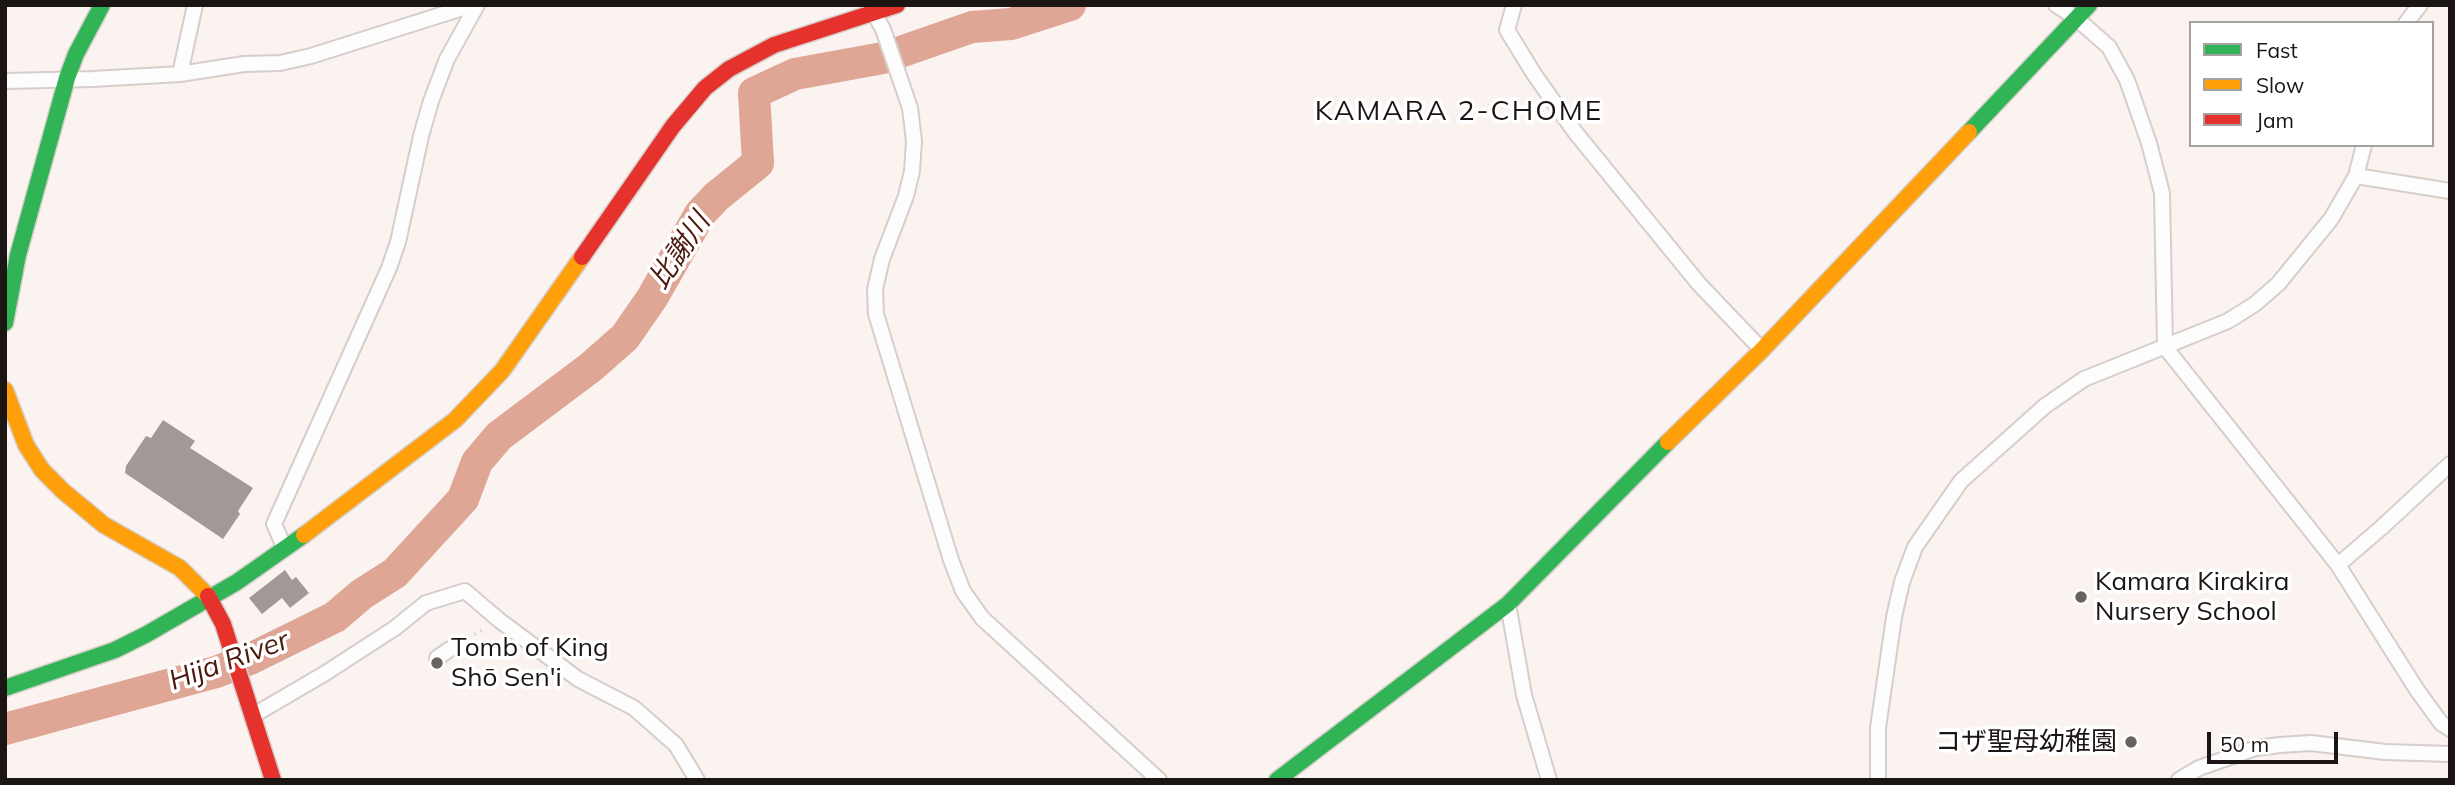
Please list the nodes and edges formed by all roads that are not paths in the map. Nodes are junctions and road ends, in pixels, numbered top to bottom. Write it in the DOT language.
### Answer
graph roads {
  1 [pos="102,5"];
  2 [pos="195,5"];
  3 [pos="471,5"];
  4 [pos="477,5"];
  5 [pos="897,5"];
  6 [pos="1514,5"];
  7 [pos="2056,5"];
  8 [pos="2089,5"];
  9 [pos="2420,5"];
  10 [pos="871,9"];
  11 [pos="2076,19"];
  12 [pos="2408,21"];
  13 [pos="180,74"];
  14 [pos="67,78"];
  15 [pos="5,80"];
  16 [pos="2363,147"];
  17 [pos="2356,176"];
  18 [pos="2450,191"];
  19 [pos="5,323"];
  20 [pos="2165,347"];
  21 [pos="1762,350"];
  22 [pos="5,390"];
  23 [pos="2450,464"];
  24 [pos="285,549"];
  25 [pos="2338,565"];
  26 [pos="209,597"];
  27 [pos="1508,604"];
  28 [pos="450,649"];
  29 [pos="436,658"];
  30 [pos="5,688"];
  31 [pos="252,716"];
  32 [pos="2450,729"];
  33 [pos="2450,754"];
  34 [pos="273,780"];
  35 [pos="697,780"];
  36 [pos="1159,780"];
  37 [pos="1277,780"];
  38 [pos="1549,780"];
  39 [pos="1878,780"];
  40 [pos="2179,780"];
  1 -- 14 [label="street"];
  2 -- 13 [label="street"];
  3 -- 13 [label="street"];
  4 -- 24 [label="street"];
  5 -- 10 [label="street"];
  6 -- 21 [label="street"];
  7 -- 11 [label="street"];
  8 -- 11 [label="street"];
  9 -- 12 [label="street"];
  10 -- 24 [label="street"];
  10 -- 36 [label="street"];
  11 -- 20 [label="street"];
  11 -- 21 [label="street"];
  13 -- 14 [label="street"];
  14 -- 15 [label="street"];
  14 -- 19 [label="street"];
  16 -- 17 [label="street"];
  17 -- 18 [label="street"];
  17 -- 20 [label="street"];
  20 -- 25 [label="street"];
  20 -- 39 [label="street"];
  21 -- 27 [label="street"];
  22 -- 26 [label="street"];
  23 -- 25 [label="street"];
  24 -- 26 [label="street"];
  25 -- 32 [label="street"];
  26 -- 30 [label="street"];
  26 -- 31 [label="street"];
  27 -- 37 [label="street"];
  27 -- 38 [label="street"];
  28 -- 29 [label="street"];
  31 -- 34 [label="street"];
  31 -- 35 [label="street"];
  33 -- 40 [label="street"];
}
